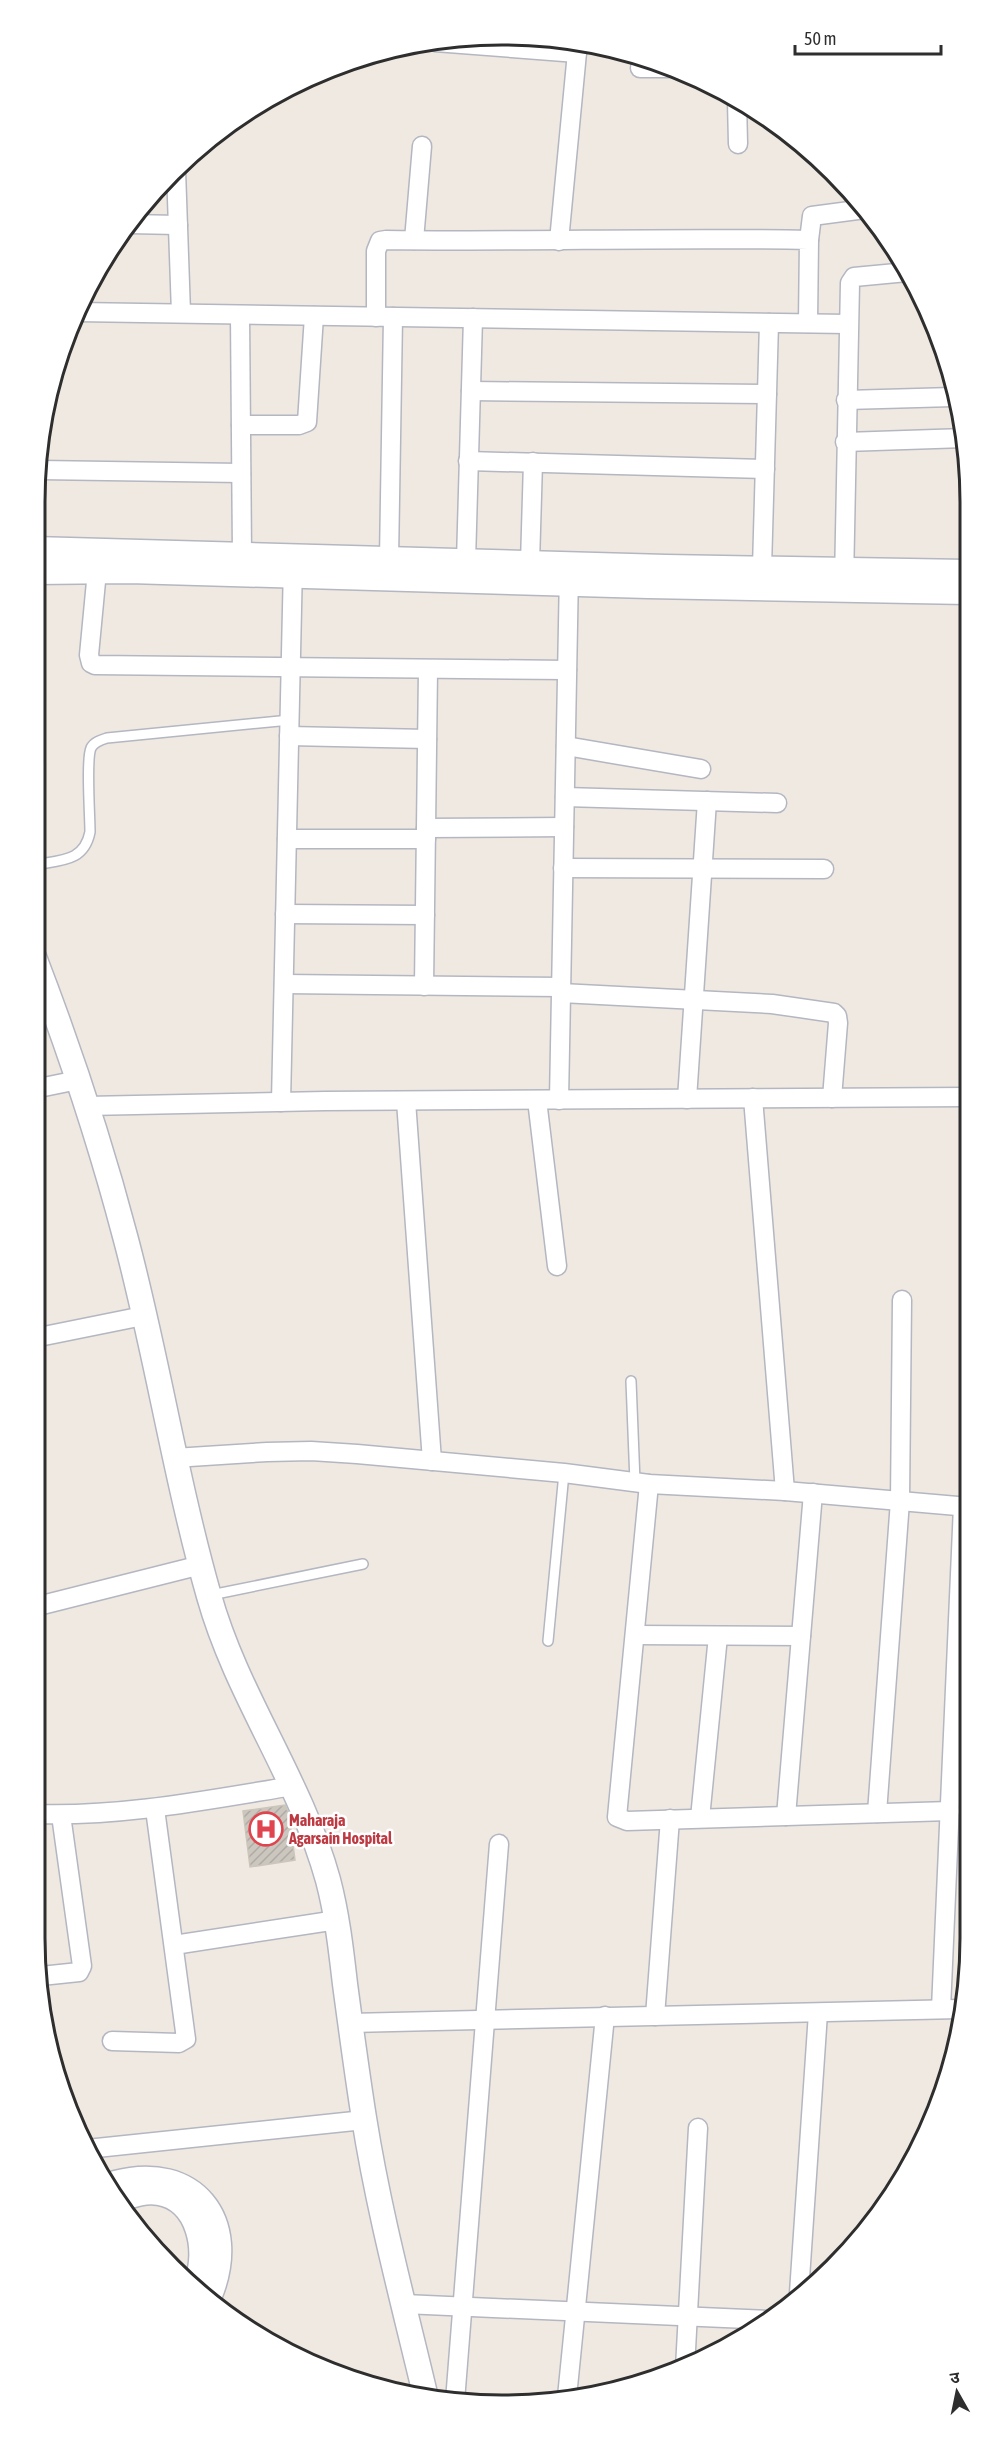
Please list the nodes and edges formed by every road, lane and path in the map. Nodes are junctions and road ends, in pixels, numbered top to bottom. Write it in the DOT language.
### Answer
graph roads {
  1 [pos="577,51"];
  2 [pos="640,68"];
  3 [pos="646,68"];
  4 [pos="737,110"];
  5 [pos="738,144"];
  6 [pos="422,146"];
  7 [pos="177,181"];
  8 [pos="854,210"];
  9 [pos="140,224"];
  10 [pos="178,225"];
  11 [pos="414,240"];
  12 [pos="809,240"];
  13 [pos="559,241"];
  14 [pos="898,273"];
  15 [pos="87,312"];
  16 [pos="181,314"];
  17 [pos="240,315"];
  18 [pos="314,316"];
  19 [pos="384,317"];
  20 [pos="472,318"];
  21 [pos="769,323"];
  22 [pos="808,323"];
  23 [pos="848,324"];
  24 [pos="471,390"];
  25 [pos="767,394"];
  26 [pos="947,397"];
  27 [pos="846,400"];
  28 [pos="241,425"];
  29 [pos="955,438"];
  30 [pos="845,442"];
  31 [pos="468,461"];
  32 [pos="533,462"];
  33 [pos="765,469"];
  34 [pos="46,470"];
  35 [pos="241,473"];
  36 [pos="45,549"];
  37 [pos="242,555"];
  38 [pos="389,559"];
  39 [pos="466,561"];
  40 [pos="530,563"];
  41 [pos="293,566"];
  42 [pos="762,568"];
  43 [pos="97,571"];
  44 [pos="45,572"];
  45 [pos="960,572"];
  46 [pos="569,574"];
  47 [pos="844,580"];
  48 [pos="960,591"];
  49 [pos="291,667"];
  50 [pos="428,670"];
  51 [pos="567,670"];
  52 [pos="290,728"];
  53 [pos="427,739"];
  54 [pos="566,746"];
  55 [pos="701,769"];
  56 [pos="565,797"];
  57 [pos="707,801"];
  58 [pos="777,803"];
  59 [pos="564,827"];
  60 [pos="426,833"];
  61 [pos="287,839"];
  62 [pos="45,863"];
  63 [pos="563,868"];
  64 [pos="702,869"];
  65 [pos="824,869"];
  66 [pos="285,914"];
  67 [pos="425,915"];
  68 [pos="284,984"];
  69 [pos="424,986"];
  70 [pos="45,988"];
  71 [pos="561,990"];
  72 [pos="695,999"];
  73 [pos="78,1080"];
  74 [pos="45,1087"];
  75 [pos="960,1097"];
  76 [pos="753,1098"];
  77 [pos="832,1098"];
  78 [pos="687,1099"];
  79 [pos="537,1100"];
  80 [pos="559,1100"];
  81 [pos="406,1101"];
  82 [pos="281,1102"];
  83 [pos="87,1106"];
  84 [pos="557,1266"];
  85 [pos="902,1300"];
  86 [pos="143,1316"];
  87 [pos="45,1336"];
  88 [pos="631,1381"];
  89 [pos="174,1458"];
  90 [pos="432,1461"];
  91 [pos="564,1473"];
  92 [pos="642,1483"];
  93 [pos="785,1491"];
  94 [pos="813,1493"];
  95 [pos="900,1501"];
  96 [pos="960,1506"];
  97 [pos="363,1564"];
  98 [pos="201,1565"];
  99 [pos="208,1595"];
  100 [pos="45,1605"];
  101 [pos="960,1621"];
  102 [pos="635,1635"];
  103 [pos="718,1636"];
  104 [pos="801,1636"];
  105 [pos="548,1641"];
  106 [pos="293,1786"];
  107 [pos="155,1809"];
  108 [pos="950,1811"];
  109 [pos="877,1813"];
  110 [pos="45,1814"];
  111 [pos="61,1815"];
  112 [pos="786,1816"];
  113 [pos="700,1818"];
  114 [pos="670,1819"];
  115 [pos="499,1844"];
  116 [pos="337,1920"];
  117 [pos="174,1946"];
  118 [pos="47,1976"];
  119 [pos="950,2009"];
  120 [pos="818,2013"];
  121 [pos="606,2016"];
  122 [pos="655,2016"];
  123 [pos="486,2019"];
  124 [pos="350,2023"];
  125 [pos="112,2041"];
  126 [pos="364,2120"];
  127 [pos="698,2128"];
  128 [pos="96,2148"];
  129 [pos="120,2189"];
  130 [pos="123,2193"];
  131 [pos="198,2278"];
  132 [pos="800,2285"];
  133 [pos="212,2290"];
  134 [pos="404,2304"];
  135 [pos="463,2306"];
  136 [pos="576,2311"];
  137 [pos="688,2317"];
  138 [pos="755,2319"];
  139 [pos="686,2357"];
  140 [pos="424,2388"];
  141 [pos="568,2390"];
  142 [pos="456,2392"];
  1 -- 13 [label="street"];
  2 -- 3 [label="street"];
  4 -- 5 [label="street"];
  6 -- 11 [label="street"];
  7 -- 10 [label="street"];
  8 -- 12 [label="street"];
  9 -- 10 [label="street"];
  10 -- 16 [label="street"];
  11 -- 13 [label="street"];
  11 -- 19 [label="street"];
  12 -- 13 [label="street"];
  12 -- 22 [label="street"];
  14 -- 23 [label="street"];
  15 -- 16 [label="street"];
  16 -- 17 [label="street"];
  17 -- 18 [label="street"];
  17 -- 28 [label="street"];
  18 -- 19 [label="street"];
  18 -- 28 [label="street"];
  19 -- 20 [label="street"];
  19 -- 38 [label="street"];
  20 -- 21 [label="street"];
  20 -- 24 [label="street"];
  21 -- 22 [label="street"];
  21 -- 25 [label="street"];
  22 -- 23 [label="street"];
  23 -- 27 [label="street"];
  24 -- 25 [label="street"];
  24 -- 31 [label="street"];
  25 -- 33 [label="street"];
  26 -- 27 [label="street"];
  27 -- 30 [label="street"];
  28 -- 35 [label="street"];
  29 -- 30 [label="street"];
  30 -- 47 [label="street"];
  31 -- 32 [label="street"];
  31 -- 39 [label="street"];
  32 -- 33 [label="street"];
  32 -- 40 [label="street"];
  33 -- 42 [label="street"];
  34 -- 35 [label="street"];
  35 -- 37 [label="street"];
  36 -- 37 [label="street"];
  37 -- 41 [label="street"];
  38 -- 39 [label="street"];
  38 -- 41 [label="street"];
  39 -- 40 [label="street"];
  40 -- 46 [label="street"];
  41 -- 43 [label="street"];
  41 -- 46 [label="street"];
  41 -- 49 [label="street"];
  42 -- 46 [label="street"];
  42 -- 47 [label="street"];
  43 -- 44 [label="street"];
  43 -- 49 [label="street"];
  45 -- 47 [label="street"];
  46 -- 47 [label="street"];
  46 -- 51 [label="street"];
  47 -- 48 [label="street"];
  49 -- 50 [label="street"];
  49 -- 52 [label="street"];
  50 -- 51 [label="street"];
  50 -- 53 [label="street"];
  51 -- 54 [label="street"];
  52 -- 53 [label="street"];
  52 -- 61 [label="street"];
  52 -- 62 [label="lane"];
  53 -- 60 [label="street"];
  54 -- 55 [label="street"];
  54 -- 56 [label="street"];
  56 -- 57 [label="street"];
  56 -- 59 [label="street"];
  57 -- 58 [label="street"];
  57 -- 64 [label="street"];
  59 -- 60 [label="street"];
  59 -- 63 [label="street"];
  60 -- 61 [label="street"];
  60 -- 67 [label="street"];
  61 -- 66 [label="street"];
  63 -- 64 [label="street"];
  63 -- 71 [label="street"];
  64 -- 65 [label="street"];
  64 -- 72 [label="street"];
  66 -- 67 [label="street"];
  66 -- 68 [label="street"];
  67 -- 69 [label="street"];
  68 -- 69 [label="street"];
  68 -- 82 [label="street"];
  69 -- 71 [label="street"];
  70 -- 73 [label="street"];
  71 -- 72 [label="street"];
  71 -- 80 [label="street"];
  72 -- 77 [label="street"];
  72 -- 78 [label="street"];
  73 -- 74 [label="street"];
  73 -- 83 [label="street"];
  75 -- 77 [label="street"];
  76 -- 77 [label="street"];
  76 -- 78 [label="street"];
  76 -- 93 [label="street"];
  78 -- 80 [label="street"];
  79 -- 80 [label="street"];
  79 -- 81 [label="street"];
  79 -- 84 [label="street"];
  81 -- 82 [label="street"];
  81 -- 90 [label="street"];
  82 -- 83 [label="street"];
  83 -- 86 [label="street"];
  85 -- 95 [label="street"];
  86 -- 87 [label="street"];
  86 -- 89 [label="street"];
  88 -- 92 [label="lane"];
  89 -- 90 [label="street"];
  89 -- 98 [label="street"];
  90 -- 91 [label="street"];
  91 -- 92 [label="street"];
  91 -- 105 [label="lane"];
  92 -- 93 [label="street"];
  92 -- 102 [label="street"];
  93 -- 94 [label="street"];
  94 -- 95 [label="street"];
  94 -- 104 [label="street"];
  95 -- 96 [label="street"];
  95 -- 109 [label="street"];
  97 -- 99 [label="lane"];
  98 -- 99 [label="street"];
  98 -- 100 [label="street"];
  99 -- 106 [label="street"];
  101 -- 108 [label="street"];
  102 -- 103 [label="street"];
  102 -- 114 [label="street"];
  103 -- 104 [label="street"];
  103 -- 113 [label="street"];
  104 -- 112 [label="street"];
  106 -- 107 [label="street"];
  106 -- 116 [label="street"];
  107 -- 111 [label="street"];
  107 -- 117 [label="street"];
  108 -- 109 [label="street"];
  108 -- 119 [label="street"];
  109 -- 112 [label="street"];
  110 -- 111 [label="street"];
  111 -- 118 [label="street"];
  112 -- 113 [label="street"];
  113 -- 114 [label="street"];
  114 -- 122 [label="street"];
  115 -- 123 [label="street"];
  116 -- 117 [label="street"];
  116 -- 124 [label="street"];
  117 -- 125 [label="street"];
  119 -- 120 [label="street"];
  120 -- 122 [label="street"];
  120 -- 132 [label="street"];
  121 -- 122 [label="street"];
  121 -- 123 [label="street"];
  121 -- 136 [label="street"];
  123 -- 124 [label="street"];
  123 -- 135 [label="street"];
  124 -- 126 [label="street"];
  126 -- 128 [label="street"];
  126 -- 134 [label="street"];
  127 -- 137 [label="street"];
  129 -- 133 [label="street"];
  130 -- 131 [label="street"];
  134 -- 135 [label="street"];
  134 -- 140 [label="street"];
  135 -- 136 [label="street"];
  135 -- 142 [label="street"];
  136 -- 137 [label="street"];
  136 -- 141 [label="street"];
  137 -- 138 [label="street"];
  137 -- 139 [label="street"];
}
